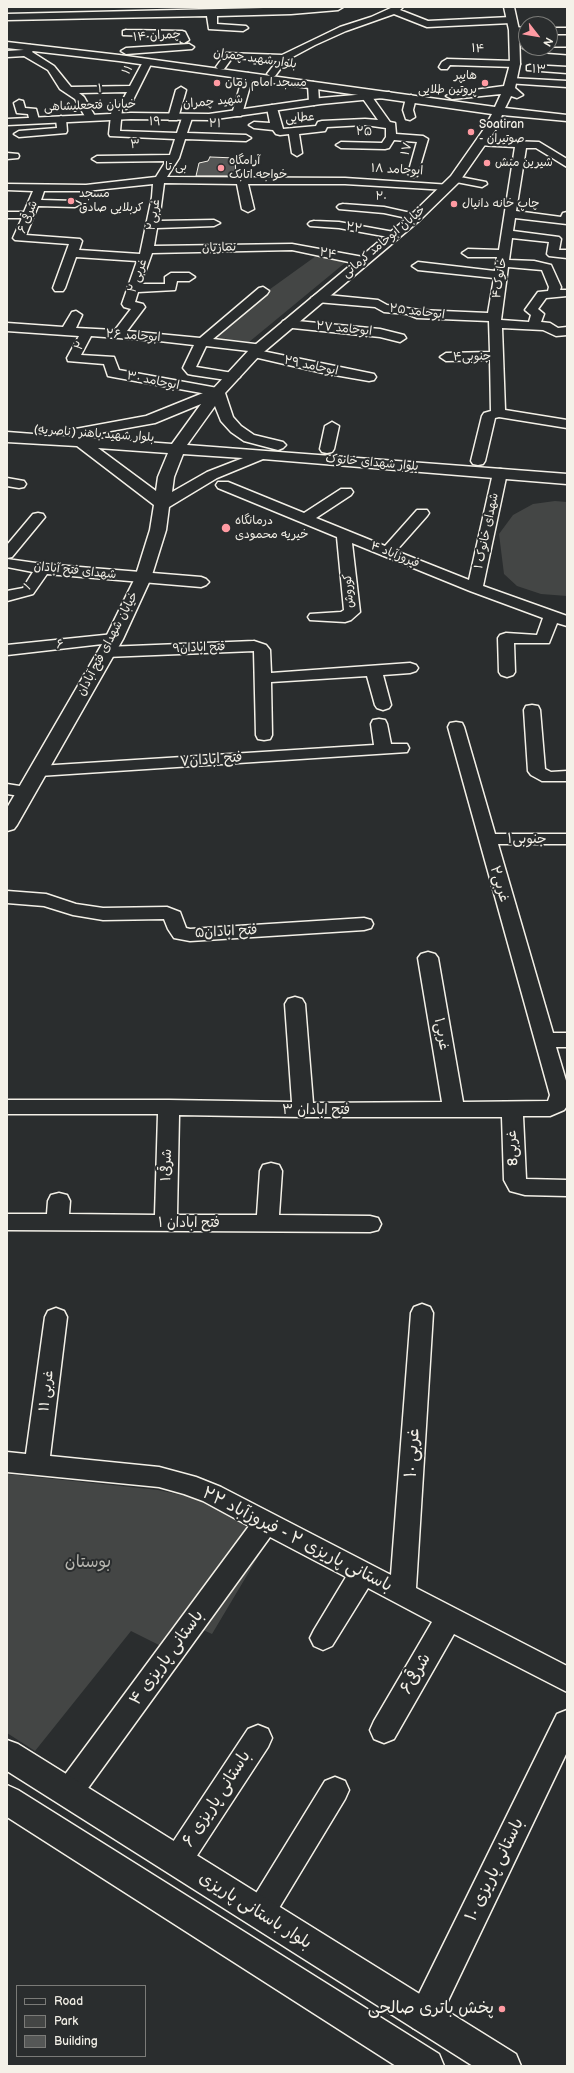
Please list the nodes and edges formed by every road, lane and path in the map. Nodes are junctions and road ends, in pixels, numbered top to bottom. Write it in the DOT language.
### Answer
graph roads {
  1 [pos="509,7"];
  2 [pos="282,9"];
  3 [pos="396,9"];
  4 [pos="196,10"];
  5 [pos="332,10"];
  6 [pos="67,11"];
  7 [pos="212,13"];
  8 [pos="128,15"];
  9 [pos="7,17"];
  10 [pos="461,18"];
  11 [pos="165,24"];
  12 [pos="427,24"];
  13 [pos="243,28"];
  14 [pos="469,32"];
  15 [pos="126,33"];
  16 [pos="150,33"];
  17 [pos="518,33"];
  18 [pos="513,34"];
  19 [pos="425,35"];
  20 [pos="518,36"];
  21 [pos="518,39"];
  22 [pos="7,41"];
  23 [pos="7,45"];
  24 [pos="459,50"];
  25 [pos="28,51"];
  26 [pos="7,54"];
  27 [pos="124,55"];
  28 [pos="284,58"];
  29 [pos="146,62"];
  30 [pos="464,62"];
  31 [pos="514,66"];
  32 [pos="221,67"];
  33 [pos="444,67"];
  34 [pos="567,70"];
  35 [pos="272,74"];
  36 [pos="248,76"];
  37 [pos="567,84"];
  38 [pos="313,85"];
  39 [pos="510,85"];
  40 [pos="132,89"];
  41 [pos="68,90"];
  42 [pos="181,90"];
  43 [pos="350,94"];
  44 [pos="389,95"];
  45 [pos="561,95"];
  46 [pos="366,96"];
  47 [pos="431,97"];
  48 [pos="410,98"];
  49 [pos="314,102"];
  50 [pos="19,103"];
  51 [pos="448,104"];
  52 [pos="272,108"];
  53 [pos="499,109"];
  54 [pos="567,113"];
  55 [pos="237,114"];
  56 [pos="410,117"];
  57 [pos="91,118"];
  58 [pos="114,118"];
  59 [pos="173,118"];
  60 [pos="187,118"];
  61 [pos="567,118"];
  62 [pos="61,119"];
  63 [pos="34,120"];
  64 [pos="7,122"];
  65 [pos="365,122"];
  66 [pos="386,124"];
  67 [pos="254,125"];
  68 [pos="276,128"];
  69 [pos="490,129"];
  70 [pos="294,132"];
  71 [pos="19,134"];
  72 [pos="391,137"];
  73 [pos="246,138"];
  74 [pos="181,139"];
  75 [pos="146,142"];
  76 [pos="481,143"];
  77 [pos="341,145"];
  78 [pos="521,145"];
  79 [pos="297,153"];
  80 [pos="174,158"];
  81 [pos="97,159"];
  82 [pos="567,164"];
  83 [pos="136,170"];
  84 [pos="413,174"];
  85 [pos="159,180"];
  86 [pos="242,180"];
  87 [pos="345,181"];
  88 [pos="451,183"];
  89 [pos="482,184"];
  90 [pos="7,187"];
  91 [pos="40,188"];
  92 [pos="33,203"];
  93 [pos="75,204"];
  94 [pos="248,209"];
  95 [pos="510,214"];
  96 [pos="7,215"];
  97 [pos="28,215"];
  98 [pos="567,215"];
  99 [pos="416,216"];
  100 [pos="214,223"];
  101 [pos="314,224"];
  102 [pos="153,225"];
  103 [pos="507,234"];
  104 [pos="394,235"];
  105 [pos="292,247"];
  106 [pos="72,253"];
  107 [pos="468,253"];
  108 [pos="146,254"];
  109 [pos="567,254"];
  110 [pos="363,261"];
  111 [pos="502,264"];
  112 [pos="418,266"];
  113 [pos="189,277"];
  114 [pos="59,288"];
  115 [pos="134,288"];
  116 [pos="263,291"];
  117 [pos="567,293"];
  118 [pos="553,294"];
  119 [pos="317,298"];
  120 [pos="76,315"];
  121 [pos="495,320"];
  122 [pos="287,324"];
  123 [pos="534,326"];
  124 [pos="7,327"];
  125 [pos="567,331"];
  126 [pos="67,332"];
  127 [pos="87,333"];
  128 [pos="118,335"];
  129 [pos="400,338"];
  130 [pos="201,343"];
  131 [pos="256,350"];
  132 [pos="497,356"];
  133 [pos="446,357"];
  134 [pos="73,358"];
  135 [pos="233,377"];
  136 [pos="369,377"];
  137 [pos="218,392"];
  138 [pos="498,413"];
  139 [pos="567,424"];
  140 [pos="332,426"];
  141 [pos="7,428"];
  142 [pos="7,437"];
  143 [pos="78,438"];
  144 [pos="179,445"];
  145 [pos="327,449"];
  146 [pos="274,450"];
  147 [pos="478,461"];
  148 [pos="567,468"];
  149 [pos="500,473"];
  150 [pos="567,479"];
  151 [pos="223,485"];
  152 [pos="346,492"];
  153 [pos="163,504"];
  154 [pos="422,513"];
  155 [pos="38,517"];
  156 [pos="306,518"];
  157 [pos="344,534"];
  158 [pos="387,552"];
  159 [pos="7,554"];
  160 [pos="7,563"];
  161 [pos="43,569"];
  162 [pos="143,578"];
  163 [pos="201,582"];
  164 [pos="475,588"];
  165 [pos="7,596"];
  166 [pos="551,616"];
  167 [pos="316,618"];
  168 [pos="567,621"];
  169 [pos="110,645"];
  170 [pos="7,650"];
  171 [pos="410,668"];
  172 [pos="374,671"];
  173 [pos="507,672"];
  174 [pos="262,678"];
  175 [pos="383,705"];
  176 [pos="532,710"];
  177 [pos="380,724"];
  178 [pos="456,727"];
  179 [pos="264,735"];
  180 [pos="401,748"];
  181 [pos="383,750"];
  182 [pos="39,771"];
  183 [pos="567,776"];
  184 [pos="7,789"];
  185 [pos="26,792"];
  186 [pos="7,825"];
  187 [pos="487,839"];
  188 [pos="567,839"];
  189 [pos="7,897"];
  190 [pos="364,924"];
  191 [pos="428,958"];
  192 [pos="295,1004"];
  193 [pos="543,1040"];
  194 [pos="567,1040"];
  195 [pos="7,1107"];
  196 [pos="169,1107"];
  197 [pos="303,1110"];
  198 [pos="454,1110"];
  199 [pos="512,1110"];
  200 [pos="271,1171"];
  201 [pos="567,1188"];
  202 [pos="59,1201"];
  203 [pos="7,1222"];
  204 [pos="58,1222"];
  205 [pos="166,1223"];
  206 [pos="267,1223"];
  207 [pos="370,1224"];
  208 [pos="422,1312"];
  209 [pos="56,1317"];
  210 [pos="7,1462"];
  211 [pos="37,1465"];
  212 [pos="266,1522"];
  213 [pos="363,1573"];
  214 [pos="403,1594"];
  215 [pos="449,1618"];
  216 [pos="323,1638"];
  217 [pos="567,1680"];
  218 [pos="567,1723"];
  219 [pos="384,1730"];
  220 [pos="258,1738"];
  221 [pos="7,1754"];
  222 [pos="335,1790"];
  223 [pos="68,1793"];
  224 [pos="7,1800"];
  225 [pos="177,1861"];
  226 [pos="260,1913"];
  227 [pos="424,2017"];
  228 [pos="427,2066"];
  229 [pos="504,2066"];
  1 -- 18 [label="main road, خیابان ابوحامد کرمانی"];
  2 -- 5 [label="street"];
  2 -- 7 [label="street"];
  3 -- 12 [label="street"];
  3 -- 28 [label="street"];
  4 -- 7 [label="street"];
  4 -- 8 [label="street"];
  6 -- 8 [label="street"];
  6 -- 9 [label="street"];
  7 -- 13 [label="street"];
  8 -- 15 [label="street"];
  10 -- 12 [label="street"];
  10 -- 14 [label="street"];
  10 -- 18 [label="street"];
  11 -- 16 [label="street"];
  12 -- 19 [label="street"];
  15 -- 16 [label="street"];
  15 -- 27 [label="street"];
  16 -- 27 [label="street, چمران ۱۴"];
  17 -- 18 [label="street"];
  18 -- 20 [label="street"];
  18 -- 21 [label="street"];
  18 -- 31 [label="main road, خیابان ابوحامد کرمانی"];
  22 -- 27 [label="main road, بلوار شهید چمران"];
  23 -- 25 [label="main road, بلوار شهید چمران"];
  24 -- 30 [label="street"];
  25 -- 26 [label="street"];
  25 -- 27 [label="main road, بلوار شهید چمران"];
  25 -- 41 [label="street"];
  27 -- 29 [label="main road, بلوار شهید چمران"];
  27 -- 32 [label="main road, بلوار شهید چمران"];
  28 -- 32 [label="street"];
  28 -- 35 [label="street"];
  29 -- 36 [label="main road, بلوار شهید چمران"];
  29 -- 40 [label="street, ۱۱"];
  30 -- 31 [label="street, ۱۴"];
  30 -- 33 [label="street, ۱۴"];
  31 -- 34 [label="street"];
  31 -- 39 [label="main road, خیابان ابوحامد کرمانی"];
  32 -- 35 [label="main road, بلوار شهید چمران"];
  35 -- 47 [label="main road, بلوار شهید چمران"];
  36 -- 38 [label="main road, بلوار شهید چمران"];
  36 -- 55 [label="street"];
  37 -- 39 [label="street, ۱۳"];
  37 -- 45 [label="street"];
  38 -- 43 [label="main road, بلوار شهید چمران"];
  38 -- 49 [label="street"];
  39 -- 47 [label="main road"];
  39 -- 53 [label="main road, خیابان ابوحامد کرمانی"];
  39 -- 54 [label="main road"];
  40 -- 41 [label="street, ۱"];
  40 -- 58 [label="street, ۱۱"];
  41 -- 57 [label="street"];
  42 -- 59 [label="street"];
  43 -- 44 [label="main road, بلوار شهید چمران"];
  43 -- 46 [label="main road, شهید چمران"];
  43 -- 49 [label="main road, شهید چمران"];
  44 -- 46 [label="main road, شهید چمران"];
  44 -- 48 [label="main road, بلوار شهید چمران"];
  46 -- 66 [label="street"];
  47 -- 53 [label="main road, بلوار شهید چمران"];
  48 -- 51 [label="main road, بلوار شهید چمران"];
  48 -- 56 [label="street"];
  49 -- 52 [label="main road, شهید چمران"];
  50 -- 63 [label="street"];
  51 -- 53 [label="main road, بلوار شهید چمران"];
  51 -- 69 [label="main road"];
  52 -- 55 [label="main road, شهید چمران"];
  52 -- 68 [label="street, عطایی"];
  53 -- 54 [label="main road"];
  53 -- 61 [label="main road"];
  53 -- 69 [label="main road, خیابان ابوحامد کرمانی"];
  55 -- 60 [label="main road, شهید چمران"];
  57 -- 58 [label="main road, خیابان فتحعلیشاهی"];
  57 -- 62 [label="main road, خیابان فتحعلیشاهی"];
  58 -- 59 [label="main road, خیابان فتحعلیشاهی"];
  58 -- 74 [label="street, ۱۹"];
  59 -- 60 [label="main road, شهید چمران"];
  60 -- 74 [label="street"];
  61 -- 69 [label="main road"];
  62 -- 63 [label="main road, خیابان فتحعلیشاهی"];
  62 -- 71 [label="street"];
  63 -- 64 [label="main road, خیابان فتحعلیشاهی"];
  65 -- 66 [label="street, ۲۵"];
  65 -- 70 [label="street, عطایی"];
  66 -- 72 [label="street, ۲۵"];
  67 -- 68 [label="street"];
  68 -- 70 [label="street, عطایی"];
  69 -- 76 [label="main road, خیابان ابوحامد کرمانی"];
  70 -- 79 [label="street"];
  72 -- 77 [label="street, ۲۵"];
  72 -- 84 [label="street, ۱۷"];
  73 -- 74 [label="street, ۲۱"];
  74 -- 75 [label="street"];
  74 -- 80 [label="street"];
  76 -- 78 [label="street"];
  76 -- 88 [label="main road, خیابان ابوحامد کرمانی"];
  78 -- 82 [label="street"];
  78 -- 95 [label="street, خانوک۴"];
  80 -- 83 [label="street, ۳"];
  80 -- 85 [label="street"];
  81 -- 83 [label="street, ۳"];
  83 -- 85 [label="street, بی تا"];
  83 -- 91 [label="street, بی تا"];
  85 -- 86 [label="street, بی تا"];
  85 -- 102 [label="street, غربی۲"];
  86 -- 87 [label="street, بی تا"];
  86 -- 94 [label="street"];
  87 -- 88 [label="street, ابوحامد ۱۸"];
  87 -- 99 [label="street, ۲۰"];
  88 -- 89 [label="street, ابوحامد ۱۸"];
  88 -- 99 [label="main road, خیابان ابوحامد کرمانی"];
  90 -- 91 [label="street, بی تا"];
  91 -- 92 [label="street, ۶ شرقی"];
  92 -- 93 [label="street"];
  92 -- 97 [label="street, ۶ شرقی"];
  95 -- 98 [label="street"];
  95 -- 103 [label="street, خانوک۴"];
  96 -- 97 [label="street"];
  97 -- 106 [label="street, ۶ شرقی"];
  99 -- 104 [label="main road, خیابان ابوحامد کرمانی"];
  100 -- 102 [label="street"];
  101 -- 104 [label="street, ۲۲"];
  102 -- 108 [label="street, غربی۲"];
  103 -- 109 [label="street"];
  103 -- 111 [label="street, خانوک۴"];
  104 -- 110 [label="main road, خیابان ابوحامد کرمانی"];
  105 -- 108 [label="street, نمازیان"];
  105 -- 110 [label="street, ۲۴"];
  106 -- 108 [label="street, نمازیان"];
  106 -- 114 [label="street"];
  107 -- 111 [label="street"];
  108 -- 115 [label="street, ۲ غربی"];
  110 -- 119 [label="main road, خیابان ابوحامد کرمانی"];
  111 -- 112 [label="street"];
  111 -- 118 [label="street"];
  111 -- 121 [label="street, خانوک۴"];
  113 -- 115 [label="street"];
  115 -- 128 [label="street, ۲ غربی"];
  116 -- 130 [label="street"];
  117 -- 118 [label="street"];
  118 -- 123 [label="street"];
  119 -- 121 [label="street, ابوحامد ۲۵"];
  119 -- 122 [label="main road, خیابان ابوحامد کرمانی"];
  120 -- 126 [label="street"];
  121 -- 123 [label="street, ابوحامد ۲۵"];
  121 -- 132 [label="street, خانوک۴"];
  122 -- 129 [label="street, ابوحامد ۲۷"];
  122 -- 131 [label="main road, خیابان ابوحامد کرمانی"];
  123 -- 125 [label="street, ابوحامد ۲۵"];
  124 -- 126 [label="street, ابوحامد ۲۶"];
  126 -- 127 [label="street, ابوحامد ۲۶"];
  127 -- 128 [label="street, ابوحامد ۲۶"];
  127 -- 134 [label="street, ۲"];
  128 -- 130 [label="street, ابوحامد ۲۶"];
  130 -- 131 [label="street, ابوحامد ۲۶"];
  130 -- 135 [label="street"];
  131 -- 135 [label="main road, خیابان ابوحامد کرمانی"];
  131 -- 136 [label="street, ابوحامد ۲۹"];
  132 -- 133 [label="street, جنوبی۴"];
  132 -- 138 [label="street, خانوک۴"];
  134 -- 137 [label="street, ابوحامد ۳۰"];
  135 -- 137 [label="main road, خیابان ابوحامد کرمانی"];
  137 -- 143 [label="main road"];
  137 -- 144 [label="main road, خیابان ابوحامد کرمانی"];
  137 -- 146 [label="main road"];
  138 -- 139 [label="street"];
  138 -- 147 [label="street"];
  140 -- 145 [label="street"];
  141 -- 143 [label="main road, بلوار شهید باهنر (ناصریه)"];
  142 -- 143 [label="main road, بلوار شهید باهنر (ناصریه)"];
  143 -- 144 [label="main road, بلوار شهید باهنر (ناصریه)"];
  143 -- 153 [label="main road"];
  144 -- 146 [label="main road, بلوار شهدای خانوک"];
  144 -- 153 [label="main road, خیابان شهدای فتح آبادان"];
  145 -- 146 [label="main road, بلوار شهدای خانوک"];
  145 -- 147 [label="main road, بلوار شهدای خانوک"];
  146 -- 149 [label="main road, بلوار شهدای خانوک"];
  146 -- 153 [label="main road"];
  147 -- 148 [label="main road, بلوار شهدای خانوک"];
  149 -- 150 [label="main road, بلوار شهدای خانوک"];
  149 -- 164 [label="street, شهدای خانوک ۱"];
  151 -- 156 [label="street, فیروزآباد ۴"];
  152 -- 156 [label="street"];
  153 -- 162 [label="main road, خیابان شهدای فتح آبادان"];
  154 -- 158 [label="street"];
  155 -- 159 [label="street"];
  156 -- 157 [label="street, فیروزآباد ۴"];
  157 -- 158 [label="street, فیروزآباد ۴"];
  157 -- 167 [label="street, کوروش"];
  158 -- 164 [label="street, فیروزآباد ۴"];
  160 -- 161 [label="street, شهدای فتح آبادان"];
  161 -- 162 [label="street, شهدای فتح آبادان"];
  161 -- 165 [label="street, ۱"];
  162 -- 163 [label="street, شهدای فتح آبادان"];
  162 -- 169 [label="main road, خیابان شهدای فتح آبادان"];
  164 -- 166 [label="street, فیروزآباد ۴"];
  166 -- 168 [label="street, فیروزآباد ۴"];
  166 -- 173 [label="street"];
  169 -- 170 [label="street, ۶"];
  169 -- 174 [label="street, فتح ابادان۹"];
  169 -- 182 [label="main road, خیابان شهدای فتح آبادان"];
  171 -- 172 [label="street"];
  172 -- 174 [label="street"];
  172 -- 175 [label="street"];
  174 -- 179 [label="street, فتح ابادان۹"];
  176 -- 183 [label="street"];
  177 -- 181 [label="street"];
  178 -- 187 [label="street, غربی۲"];
  180 -- 181 [label="street, فتح ابادان۷"];
  181 -- 182 [label="street, فتح ابادان۷"];
  182 -- 185 [label="main road, خیابان شهدای فتح آبادان"];
  184 -- 185 [label="street"];
  185 -- 186 [label="main road, خیابان شهدای فتح آبادان"];
  187 -- 188 [label="street, جنوبی۱"];
  187 -- 193 [label="street, غربی۲"];
  189 -- 190 [label="street, فتح ابادان۵"];
  191 -- 198 [label="street, غربی۱"];
  192 -- 197 [label="street"];
  193 -- 194 [label="street"];
  193 -- 199 [label="street, فتح ابادان ۳"];
  195 -- 196 [label="street, فتح ابادان ۳"];
  196 -- 197 [label="street, فتح ابادان ۳"];
  196 -- 205 [label="street, شرقی۱"];
  197 -- 198 [label="street, فتح ابادان ۳"];
  198 -- 199 [label="street, فتح ابادان ۳"];
  199 -- 201 [label="street, غربی8"];
  200 -- 206 [label="street"];
  202 -- 204 [label="street"];
  203 -- 204 [label="street, فتح ابادان ۱"];
  204 -- 205 [label="street, فتح ابادان ۱"];
  205 -- 206 [label="street, فتح ابادان ۱"];
  206 -- 207 [label="street, فتح ابادان ۱"];
  208 -- 214 [label="street, غربی ۱۰"];
  209 -- 211 [label="street, غربی ۱۱"];
  210 -- 211 [label="street, باستانی پاریزی ۲ - فیروزآباد ۲۲"];
  211 -- 212 [label="street, باستانی پاریزی ۲ - فیروزآباد ۲۲"];
  212 -- 213 [label="street, باستانی پاریزی ۲ - فیروزآباد ۲۲"];
  212 -- 223 [label="street, باستانی پاریزی ۴"];
  213 -- 214 [label="street, باستانی پاریزی ۲ - فیروزآباد ۲۲"];
  213 -- 216 [label="street"];
  214 -- 215 [label="street, باستانی پاریزی ۲ - فیروزآباد ۲۲"];
  215 -- 217 [label="street, باستانی پاریزی ۲ - فیروزآباد ۲۲"];
  215 -- 219 [label="street, شرقی۶"];
  218 -- 227 [label="street, باستانی پاریزی ۱۰"];
  220 -- 225 [label="street, باستانی پاریزی ۶"];
  221 -- 223 [label="main road, بلوار باستانی پاریزی"];
  222 -- 226 [label="street"];
  223 -- 225 [label="main road, بلوار باستانی پاریزی"];
  224 -- 228 [label="main road"];
  225 -- 226 [label="main road, بلوار باستانی پاریزی"];
  226 -- 227 [label="main road, بلوار باستانی پاریزی"];
  227 -- 229 [label="main road, بلوار باستانی پاریزی"];
}
